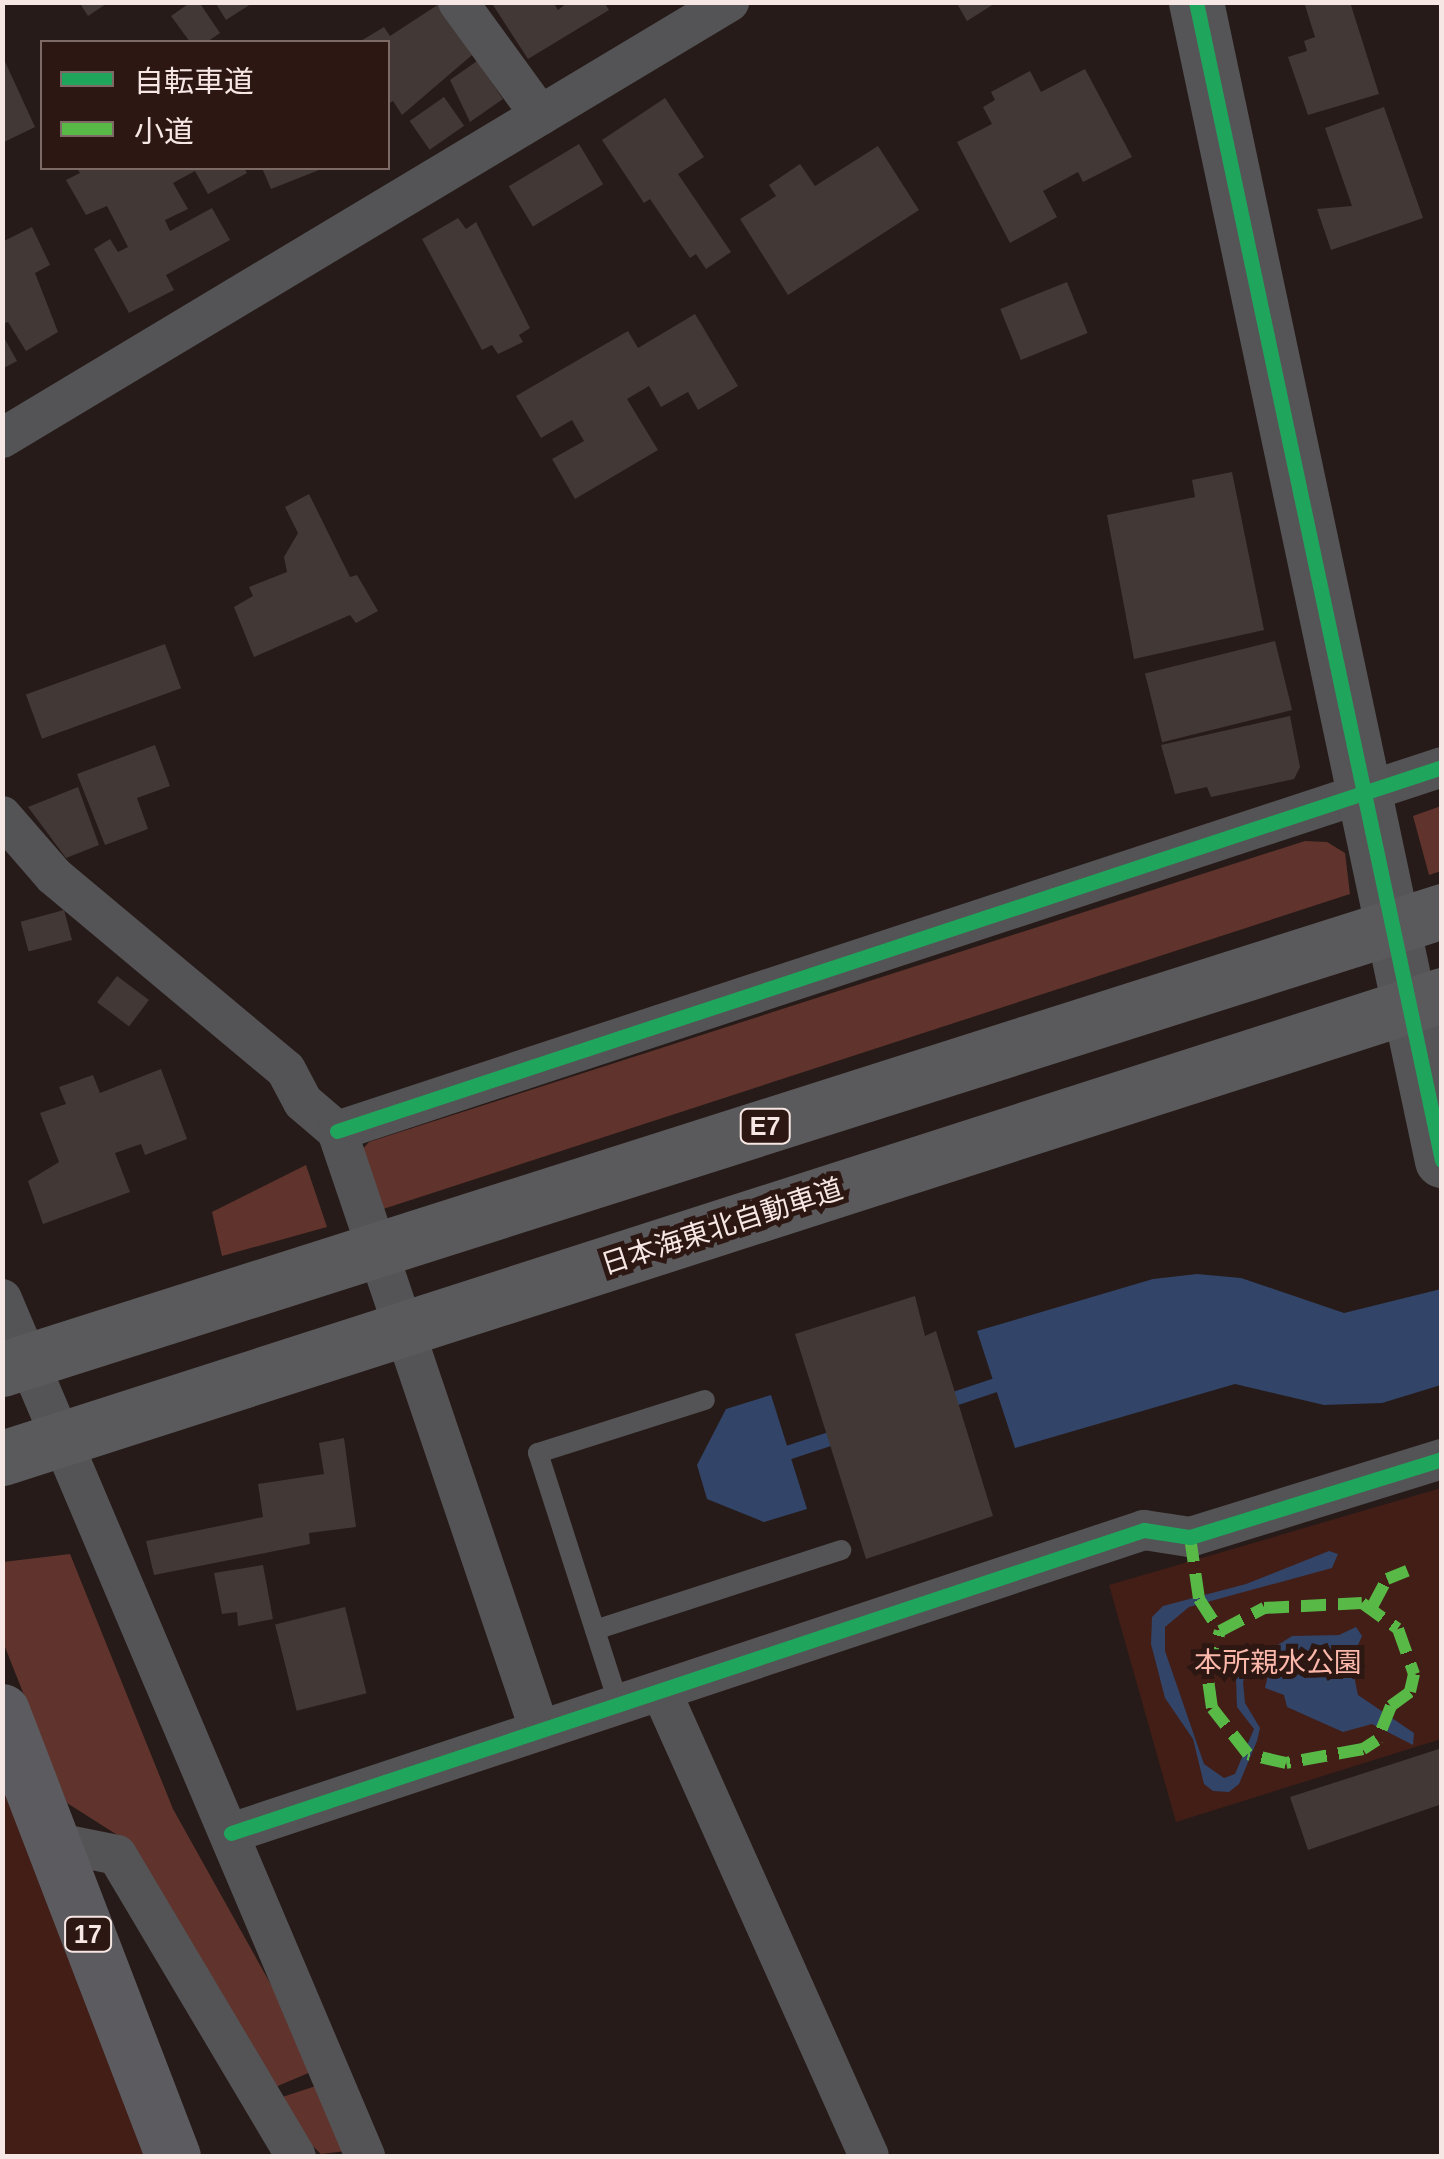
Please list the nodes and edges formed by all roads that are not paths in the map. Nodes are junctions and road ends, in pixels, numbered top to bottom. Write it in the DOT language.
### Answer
graph roads {
  1 [pos="458,2"];
  2 [pos="729,2"];
  3 [pos="1196,2"];
  4 [pos="540,116"];
  5 [pos="2,438"];
  6 [pos="1442,767"];
  7 [pos="1363,792"];
  8 [pos="2,816"];
  9 [pos="1442,912"];
  10 [pos="1442,996"];
  11 [pos="337,1131"];
  12 [pos="1442,1160"];
  13 [pos="2,1298"];
  14 [pos="2,1369"];
  15 [pos="706,1400"];
  16 [pos="2,1458"];
  17 [pos="1442,1459"];
  18 [pos="841,1550"];
  19 [pos="595,1630"];
  20 [pos="661,1691"];
  21 [pos="619,1705"];
  22 [pos="2,1710"];
  23 [pos="540,1732"];
  24 [pos="231,1833"];
  25 [pos="53,1842"];
  26 [pos="173,2156"];
  27 [pos="296,2156"];
  28 [pos="365,2156"];
  29 [pos="869,2156"];
  1 -- 4 [label="street"];
  2 -- 4 [label="street"];
  3 -- 7 [label="street"];
  4 -- 5 [label="street"];
  6 -- 7 [label="street"];
  7 -- 11 [label="street"];
  7 -- 12 [label="street"];
  8 -- 11 [label="street"];
  9 -- 14 [label="highway, E7, bridge"];
  10 -- 16 [label="highway, 日本海東北自動車道, bridge"];
  11 -- 23 [label="street"];
  13 -- 24 [label="street"];
  15 -- 19 [label="lane"];
  17 -- 20 [label="street"];
  18 -- 19 [label="lane"];
  19 -- 21 [label="lane"];
  20 -- 21 [label="street"];
  20 -- 29 [label="street"];
  21 -- 23 [label="street"];
  22 -- 25 [label="main road, 17"];
  23 -- 24 [label="street"];
  24 -- 28 [label="street"];
  25 -- 26 [label="main road, 17"];
  25 -- 27 [label="street"];
}
